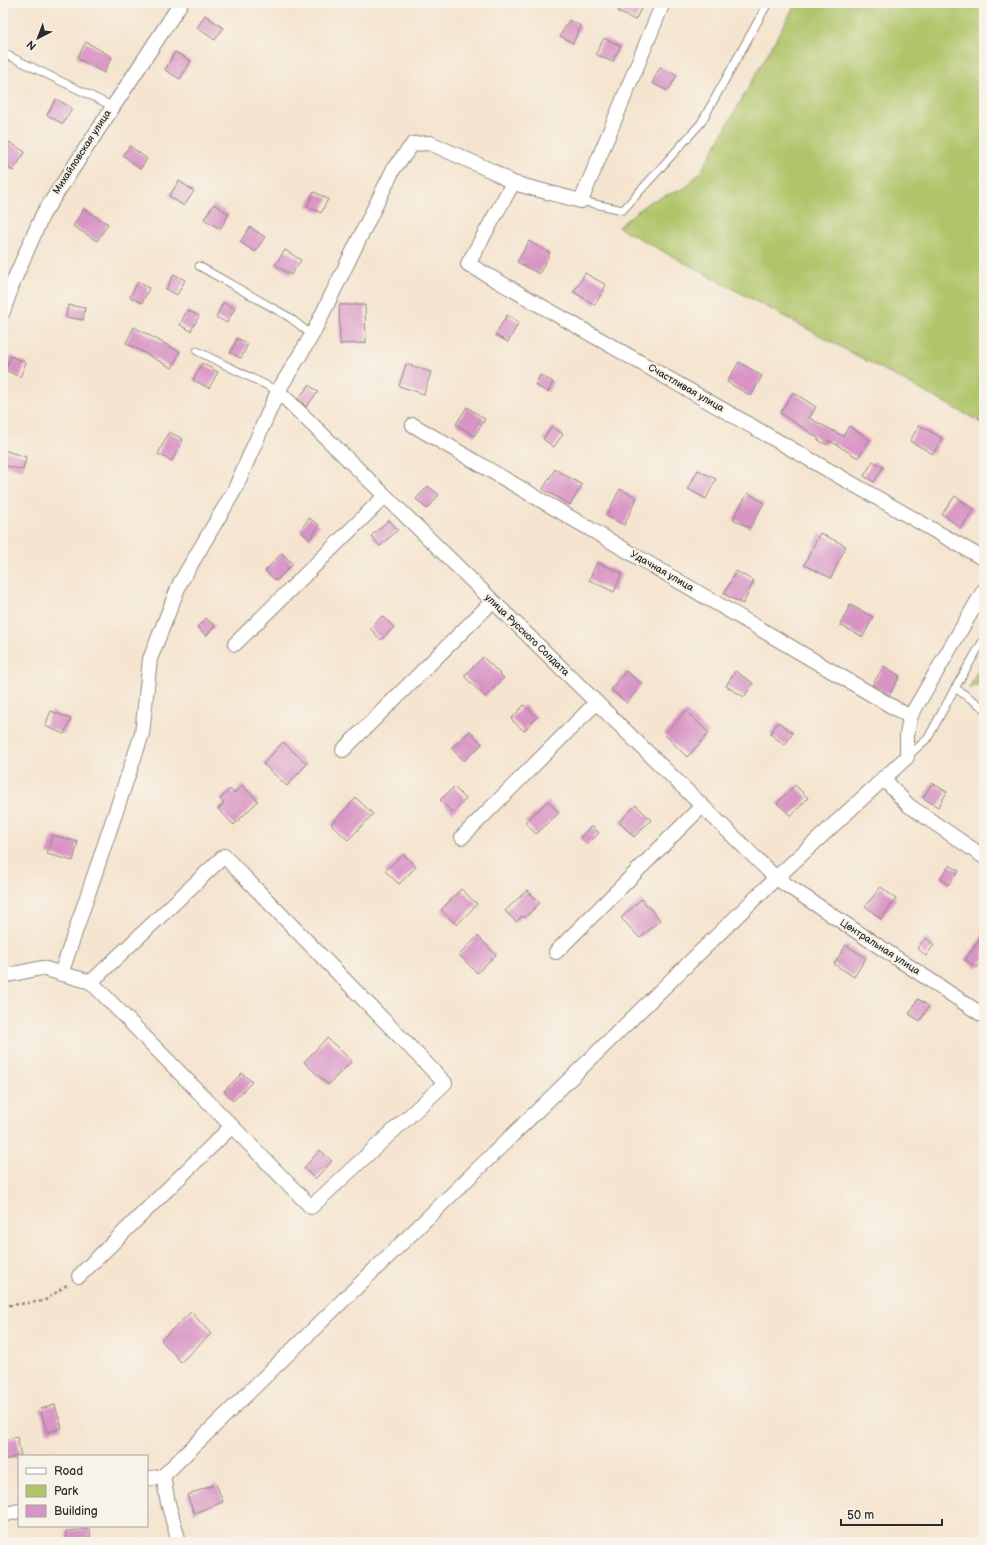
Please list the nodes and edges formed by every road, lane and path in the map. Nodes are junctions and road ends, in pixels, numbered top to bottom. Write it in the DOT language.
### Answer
graph roads {
  1 [pos="181,3"];
  2 [pos="663,3"];
  3 [pos="768,3"];
  4 [pos="3,53"];
  5 [pos="112,106"];
  6 [pos="513,184"];
  7 [pos="581,201"];
  8 [pos="199,266"];
  9 [pos="3,312"];
  10 [pos="312,334"];
  11 [pos="197,351"];
  12 [pos="278,391"];
  13 [pos="413,425"];
  14 [pos="385,496"];
  15 [pos="984,559"];
  16 [pos="984,590"];
  17 [pos="493,601"];
  18 [pos="984,639"];
  19 [pos="236,644"];
  20 [pos="955,688"];
  21 [pos="596,702"];
  22 [pos="984,708"];
  23 [pos="910,717"];
  24 [pos="343,750"];
  25 [pos="906,757"];
  26 [pos="883,778"];
  27 [pos="702,806"];
  28 [pos="462,837"];
  29 [pos="984,857"];
  30 [pos="776,878"];
  31 [pos="556,952"];
  32 [pos="61,974"];
  33 [pos="3,976"];
  34 [pos="91,982"];
  35 [pos="984,1016"];
  36 [pos="232,1126"];
  37 [pos="79,1276"];
  38 [pos="3,1306"];
  39 [pos="163,1476"];
  40 [pos="148,1479"];
  41 [pos="18,1511"];
  42 [pos="3,1515"];
  43 [pos="179,1542"];
  1 -- 5 [label="street, Михайловская улица"];
  2 -- 7 [label="street"];
  3 -- 7 [label="lane"];
  4 -- 5 [label="lane"];
  5 -- 9 [label="street, Михайловская улица"];
  6 -- 7 [label="street"];
  6 -- 10 [label="street"];
  6 -- 15 [label="street, Счастливая улица"];
  8 -- 10 [label="lane"];
  10 -- 12 [label="street"];
  11 -- 12 [label="lane"];
  12 -- 14 [label="street, улица Русского Солдата"];
  12 -- 32 [label="street"];
  13 -- 23 [label="street, Удачная улица"];
  14 -- 17 [label="street, улица Русского Солдата"];
  14 -- 19 [label="street"];
  16 -- 23 [label="street"];
  17 -- 21 [label="street, улица Русского Солдата"];
  17 -- 24 [label="street"];
  18 -- 20 [label="lane"];
  20 -- 22 [label="lane"];
  20 -- 25 [label="lane"];
  21 -- 27 [label="street, улица Русского Солдата"];
  21 -- 28 [label="street"];
  23 -- 25 [label="street"];
  25 -- 26 [label="street"];
  26 -- 29 [label="street"];
  26 -- 30 [label="street"];
  27 -- 30 [label="street, улица Русского Солдата"];
  27 -- 31 [label="street"];
  30 -- 35 [label="street, Центральная улица"];
  30 -- 39 [label="street"];
  32 -- 33 [label="street"];
  32 -- 34 [label="street"];
  34 -- 36 [label="street"];
  34 -- 36 [label="street"];
  36 -- 37 [label="street"];
  37 -- 38 [label="path"];
  39 -- 40 [label="street"];
  39 -- 43 [label="street"];
  41 -- 42 [label="street"];
}
